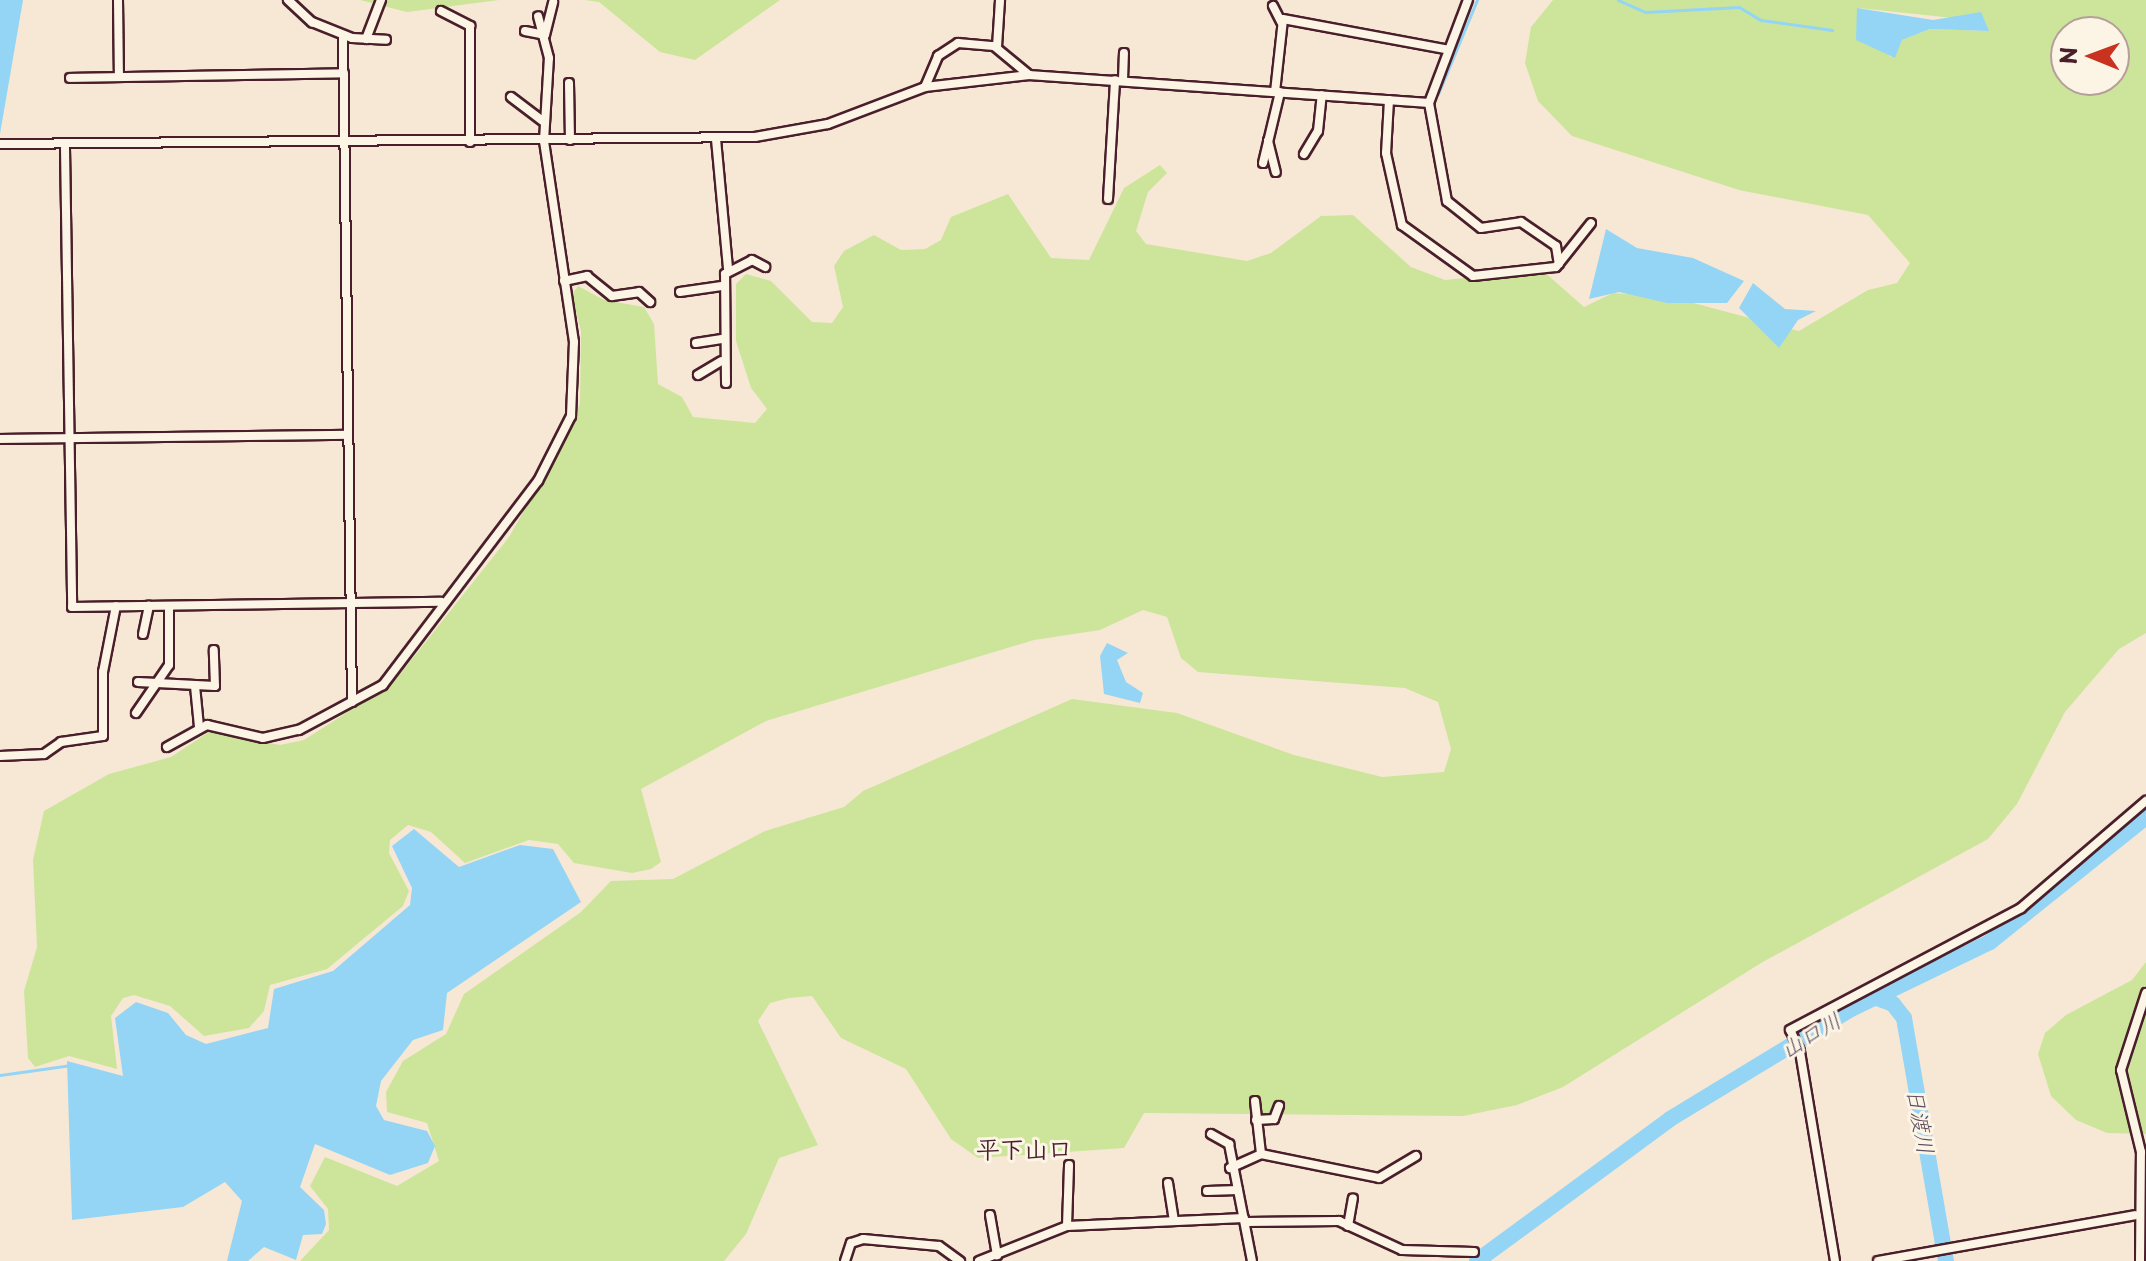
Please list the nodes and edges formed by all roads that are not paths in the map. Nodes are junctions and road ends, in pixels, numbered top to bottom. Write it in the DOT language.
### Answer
graph roads {
  1 [pos="118,0"];
  2 [pos="288,0"];
  3 [pos="381,0"];
  4 [pos="1000,0"];
  5 [pos="1468,0"];
  6 [pos="553,2"];
  7 [pos="1273,6"];
  8 [pos="441,11"];
  9 [pos="538,16"];
  10 [pos="1281,22"];
  11 [pos="525,31"];
  12 [pos="343,35"];
  13 [pos="545,35"];
  14 [pos="366,39"];
  15 [pos="386,40"];
  16 [pos="997,47"];
  17 [pos="1445,49"];
  18 [pos="1124,53"];
  19 [pos="344,73"];
  20 [pos="1029,75"];
  21 [pos="119,77"];
  22 [pos="70,78"];
  23 [pos="1119,80"];
  24 [pos="569,83"];
  25 [pos="925,87"];
  26 [pos="1277,92"];
  27 [pos="1322,95"];
  28 [pos="511,97"];
  29 [pos="1389,100"];
  30 [pos="1429,103"];
  31 [pos="545,123"];
  32 [pos="716,139"];
  33 [pos="570,140"];
  34 [pos="544,141"];
  35 [pos="1267,141"];
  36 [pos="470,142"];
  37 [pos="345,143"];
  38 [pos="3,144"];
  39 [pos="65,148"];
  40 [pos="1304,154"];
  41 [pos="1263,163"];
  42 [pos="1276,172"];
  43 [pos="1108,199"];
  44 [pos="1591,223"];
  45 [pos="1559,264"];
  46 [pos="765,267"];
  47 [pos="728,269"];
  48 [pos="564,281"];
  49 [pos="722,286"];
  50 [pos="680,292"];
  51 [pos="650,302"];
  52 [pos="722,339"];
  53 [pos="696,343"];
  54 [pos="721,361"];
  55 [pos="698,375"];
  56 [pos="726,383"];
  57 [pos="348,435"];
  58 [pos="68,438"];
  59 [pos="0,439"];
  60 [pos="441,602"];
  61 [pos="350,604"];
  62 [pos="116,606"];
  63 [pos="149,606"];
  64 [pos="169,606"];
  65 [pos="143,634"];
  66 [pos="214,650"];
  67 [pos="138,682"];
  68 [pos="156,685"];
  69 [pos="195,686"];
  70 [pos="352,702"];
  71 [pos="136,713"];
  72 [pos="199,727"];
  73 [pos="167,747"];
  74 [pos="0,756"];
  75 [pos="2146,801"];
  76 [pos="2146,993"];
  77 [pos="1255,1101"];
  78 [pos="1279,1106"];
  79 [pos="1256,1120"];
  80 [pos="1211,1134"];
  81 [pos="1261,1154"];
  82 [pos="1416,1156"];
  83 [pos="1069,1165"];
  84 [pos="1230,1168"];
  85 [pos="1168,1183"];
  86 [pos="1238,1190"];
  87 [pos="1207,1191"];
  88 [pos="1353,1198"];
  89 [pos="990,1215"];
  90 [pos="2135,1215"];
  91 [pos="1174,1219"];
  92 [pos="1245,1220"];
  93 [pos="1067,1226"];
  94 [pos="1348,1226"];
  95 [pos="1942,1250"];
  96 [pos="2137,1251"];
  97 [pos="1474,1252"];
  98 [pos="997,1255"];
  99 [pos="845,1261"];
  100 [pos="960,1261"];
  101 [pos="979,1261"];
  102 [pos="1252,1261"];
  103 [pos="1835,1261"];
  104 [pos="1878,1261"];
  105 [pos="1938,1261"];
  106 [pos="2133,1261"];
  107 [pos="2140,1261"];
  1 -- 21 [label="street"];
  2 -- 12 [label="street"];
  3 -- 14 [label="street"];
  4 -- 16 [label="street"];
  5 -- 17 [label="street"];
  6 -- 13 [label="street"];
  7 -- 10 [label="street"];
  8 -- 36 [label="street"];
  9 -- 13 [label="street"];
  10 -- 17 [label="street"];
  10 -- 26 [label="street"];
  11 -- 13 [label="street"];
  12 -- 14 [label="street"];
  12 -- 19 [label="street"];
  13 -- 31 [label="street"];
  14 -- 15 [label="street"];
  16 -- 20 [label="street"];
  16 -- 25 [label="street"];
  17 -- 30 [label="street"];
  18 -- 23 [label="street"];
  19 -- 21 [label="street"];
  19 -- 37 [label="street"];
  20 -- 23 [label="street"];
  20 -- 25 [label="street"];
  21 -- 22 [label="street"];
  23 -- 26 [label="street"];
  23 -- 43 [label="street"];
  24 -- 33 [label="street"];
  25 -- 32 [label="street"];
  26 -- 27 [label="street"];
  26 -- 35 [label="street"];
  27 -- 29 [label="street"];
  27 -- 40 [label="street"];
  28 -- 31 [label="street"];
  29 -- 30 [label="street"];
  29 -- 45 [label="street"];
  30 -- 45 [label="street"];
  31 -- 34 [label="street"];
  32 -- 33 [label="street"];
  32 -- 47 [label="street"];
  33 -- 34 [label="street"];
  34 -- 36 [label="street"];
  34 -- 48 [label="street"];
  35 -- 41 [label="street"];
  35 -- 42 [label="street"];
  36 -- 37 [label="street"];
  37 -- 39 [label="street"];
  37 -- 57 [label="street"];
  38 -- 39 [label="street"];
  39 -- 58 [label="street"];
  44 -- 45 [label="street"];
  46 -- 47 [label="street"];
  47 -- 49 [label="street"];
  48 -- 51 [label="street"];
  48 -- 60 [label="street"];
  49 -- 50 [label="street"];
  49 -- 52 [label="street"];
  52 -- 53 [label="street"];
  52 -- 54 [label="street"];
  54 -- 55 [label="street"];
  54 -- 56 [label="street"];
  57 -- 58 [label="street"];
  57 -- 61 [label="street"];
  58 -- 59 [label="street"];
  58 -- 62 [label="street"];
  60 -- 61 [label="street"];
  60 -- 70 [label="street"];
  61 -- 64 [label="street"];
  61 -- 70 [label="street"];
  62 -- 63 [label="street"];
  62 -- 74 [label="street"];
  63 -- 64 [label="street"];
  63 -- 65 [label="street"];
  64 -- 68 [label="street"];
  66 -- 69 [label="street"];
  67 -- 68 [label="street"];
  68 -- 69 [label="street"];
  68 -- 71 [label="street"];
  69 -- 72 [label="street"];
  70 -- 72 [label="street"];
  72 -- 73 [label="street"];
  75 -- 103 [label="street"];
  76 -- 90 [label="street"];
  77 -- 79 [label="street"];
  78 -- 79 [label="street"];
  79 -- 81 [label="street"];
  80 -- 84 [label="street"];
  81 -- 82 [label="street"];
  81 -- 84 [label="street"];
  83 -- 93 [label="street"];
  84 -- 86 [label="street"];
  85 -- 91 [label="street"];
  86 -- 87 [label="street"];
  86 -- 92 [label="street"];
  88 -- 94 [label="street"];
  89 -- 98 [label="street"];
  90 -- 95 [label="street"];
  90 -- 96 [label="street"];
  91 -- 92 [label="street"];
  91 -- 93 [label="street"];
  92 -- 94 [label="street"];
  92 -- 102 [label="street"];
  93 -- 98 [label="street"];
  94 -- 97 [label="street"];
  95 -- 104 [label="street"];
  95 -- 105 [label="street"];
  96 -- 106 [label="street"];
  96 -- 107 [label="street"];
  98 -- 101 [label="street"];
  99 -- 100 [label="street"];
}
